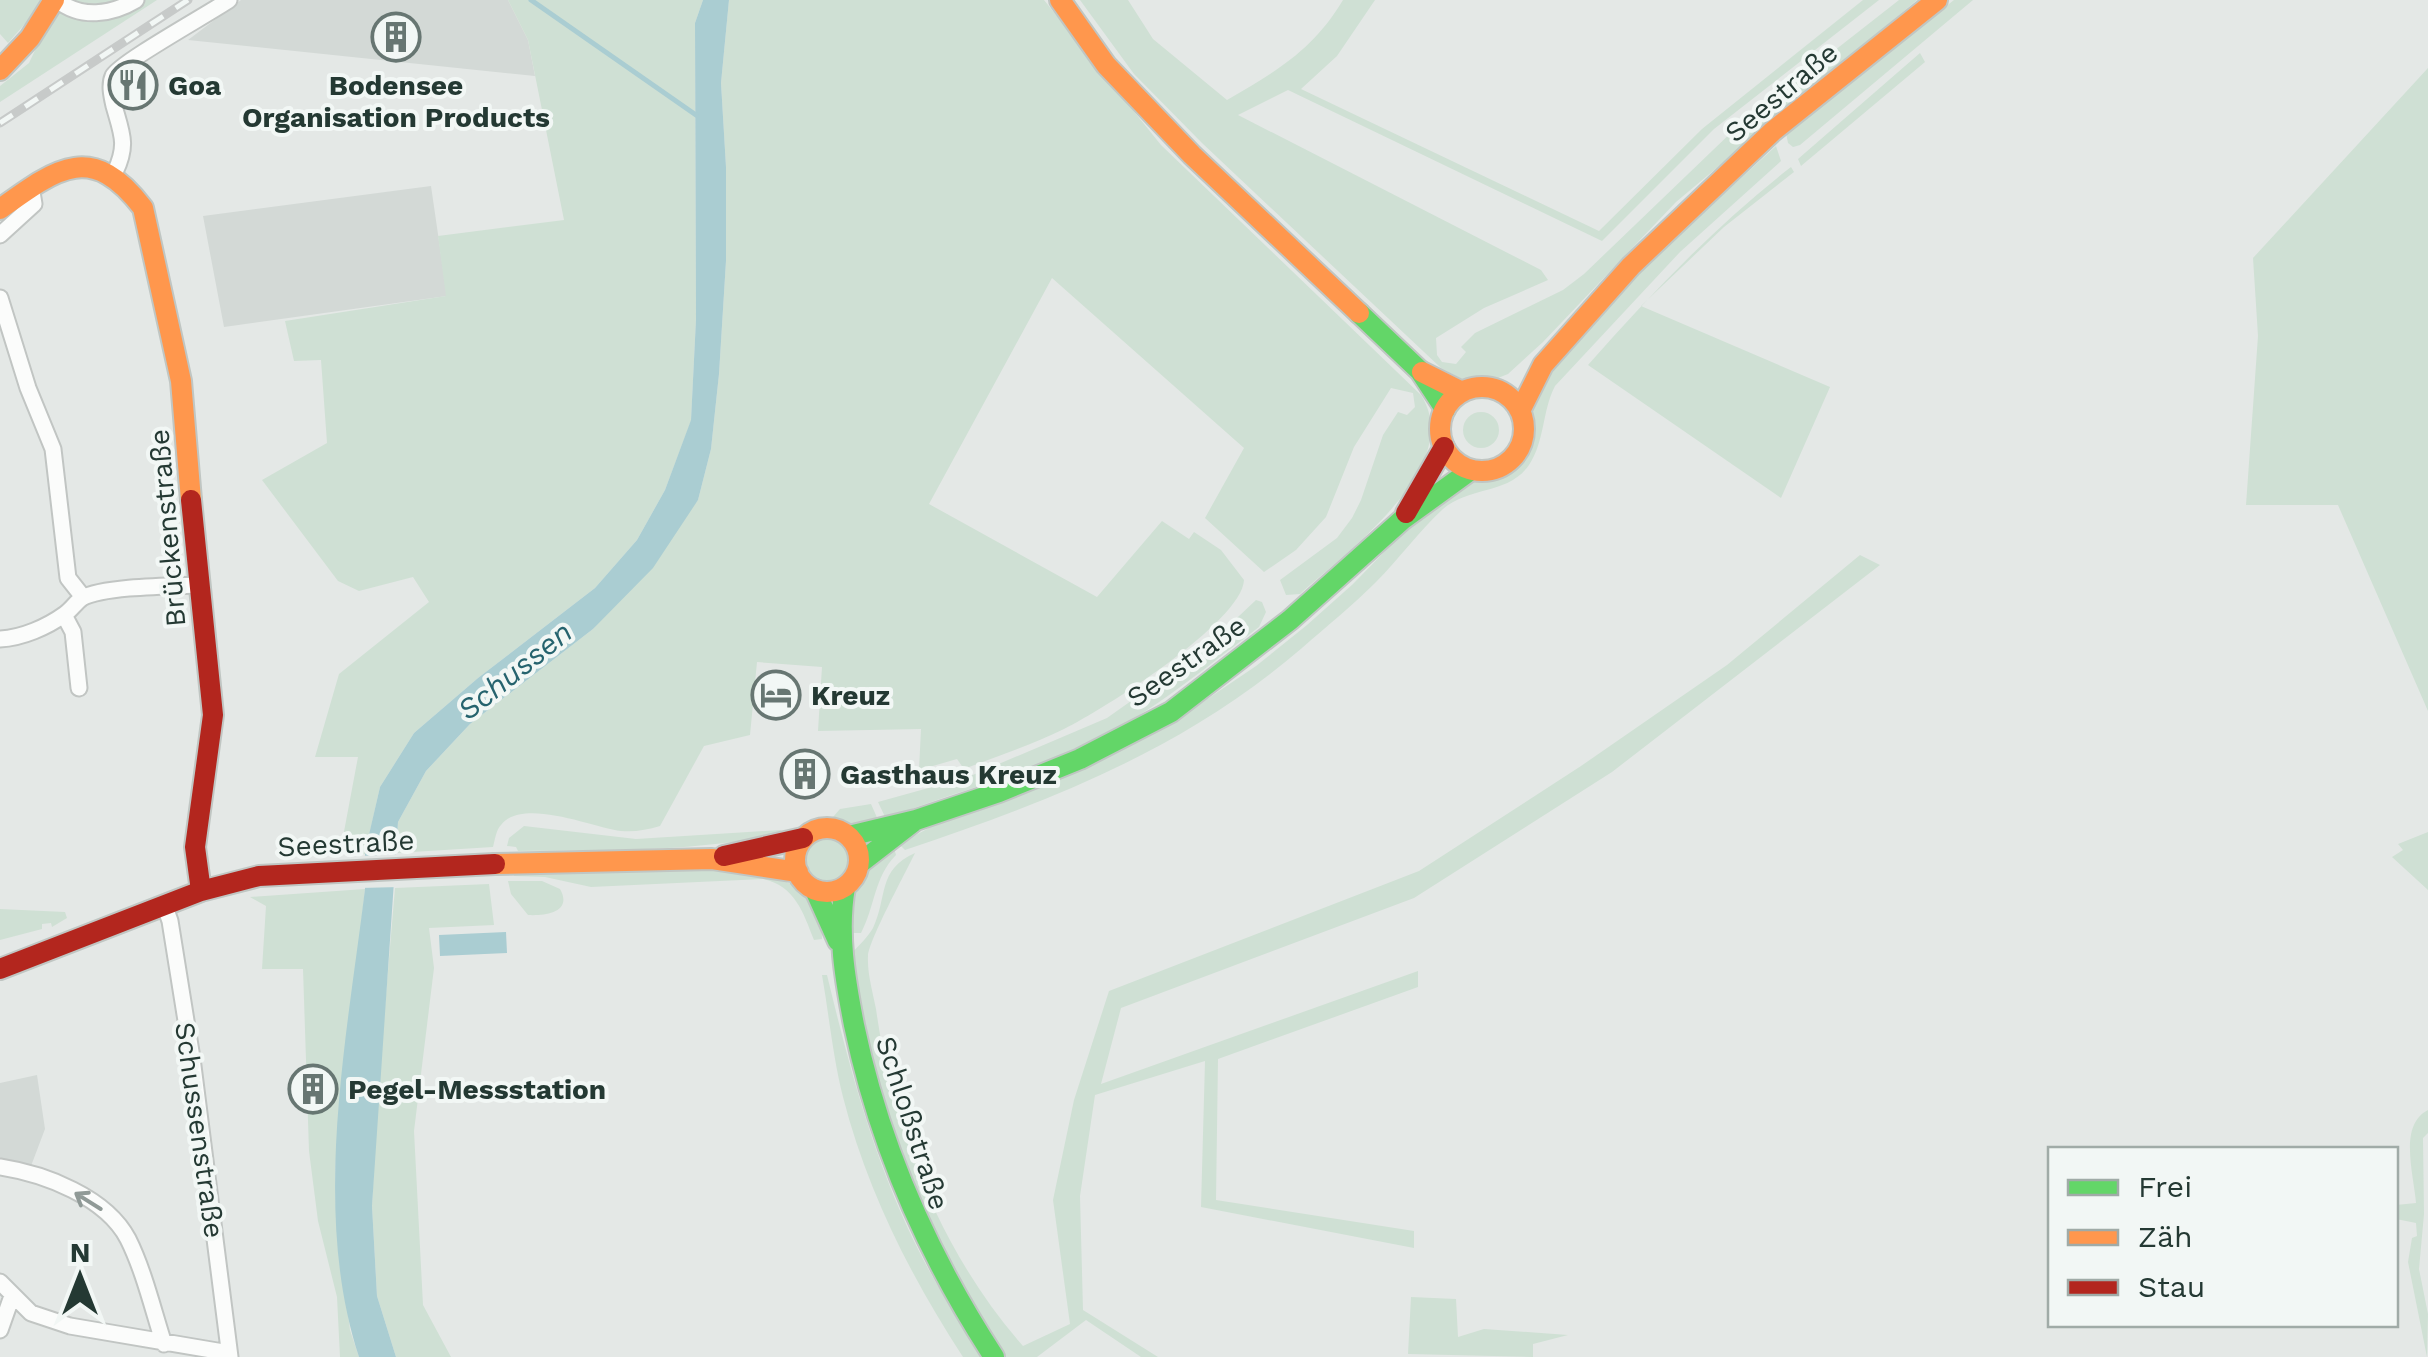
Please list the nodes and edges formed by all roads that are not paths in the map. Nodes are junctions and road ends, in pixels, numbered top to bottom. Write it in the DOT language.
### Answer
graph roads {
  1 [pos="55,0"];
  2 [pos="136,0"];
  3 [pos="229,0"];
  4 [pos="1060,0"];
  5 [pos="1937,0"];
  6 [pos="0,70"];
  7 [pos="115,172"];
  8 [pos="31,186"];
  9 [pos="0,209"];
  10 [pos="0,235"];
  11 [pos="0,298"];
  12 [pos="1544,365"];
  13 [pos="1420,371"];
  14 [pos="1496,390"];
  15 [pos="1462,392"];
  16 [pos="1445,409"];
  17 [pos="1520,411"];
  18 [pos="1444,447"];
  19 [pos="1471,470"];
  20 [pos="1402,520"];
  21 [pos="198,585"];
  22 [pos="83,597"];
  23 [pos="64,614"];
  24 [pos="0,639"];
  25 [pos="80,688"];
  26 [pos="916,820"];
  27 [pos="849,836"];
  28 [pos="803,838"];
  29 [pos="712,859"];
  30 [pos="860,863"];
  31 [pos="798,872"];
  32 [pos="844,888"];
  33 [pos="815,890"];
  34 [pos="201,891"];
  35 [pos="164,904"];
  36 [pos="841,947"];
  37 [pos="0,969"];
  38 [pos="0,1167"];
  39 [pos="0,1282"];
  40 [pos="12,1296"];
  41 [pos="0,1330"];
  42 [pos="164,1344"];
  43 [pos="230,1355"];
  44 [pos="994,1357"];
  1 -- 2 [label="street"];
  1 -- 6 [label="main road"];
  3 -- 7 [label="street"];
  4 -- 13 [label="main road"];
  5 -- 12 [label="main road, Seestraße"];
  7 -- 8 [label="main road"];
  7 -- 21 [label="main road, Brückenstraße"];
  8 -- 9 [label="main road"];
  8 -- 10 [label="street"];
  11 -- 22 [label="street"];
  12 -- 14 [label="main road, Seestraße"];
  12 -- 17 [label="main road, Seestraße"];
  13 -- 15 [label="main road"];
  13 -- 16 [label="main road"];
  14 -- 15 [label="main road, Seestraße"];
  14 -- 17 [label="main road"];
  15 -- 16 [label="main road"];
  16 -- 18 [label="main road, Seestraße"];
  17 -- 19 [label="main road, Seestraße"];
  18 -- 19 [label="main road"];
  18 -- 20 [label="main road, Seestraße"];
  19 -- 20 [label="main road, Seestraße"];
  20 -- 26 [label="main road, Seestraße"];
  21 -- 22 [label="street"];
  21 -- 34 [label="main road, Brückenstraße"];
  22 -- 23 [label="street"];
  23 -- 24 [label="street"];
  23 -- 25 [label="street"];
  26 -- 27 [label="main road, Seestraße"];
  26 -- 30 [label="main road, Seestraße"];
  27 -- 28 [label="main road"];
  27 -- 30 [label="main road"];
  28 -- 29 [label="main road, Seestraße"];
  28 -- 31 [label="main road"];
  29 -- 31 [label="main road, Seestraße"];
  29 -- 34 [label="main road, Seestraße"];
  30 -- 32 [label="main road"];
  31 -- 33 [label="main road"];
  32 -- 33 [label="main road"];
  32 -- 36 [label="main road, Schloßstraße"];
  33 -- 36 [label="main road, Schloßstraße"];
  34 -- 35 [label="main road, Seestraße"];
  35 -- 37 [label="main road, Seestraße"];
  35 -- 43 [label="street, Schussenstraße"];
  36 -- 44 [label="main road, Schloßstraße"];
  42 -- 38 [label="street, one-way"];
  39 -- 40 [label="street"];
  40 -- 41 [label="street"];
  40 -- 42 [label="street"];
  42 -- 43 [label="street"];
}
